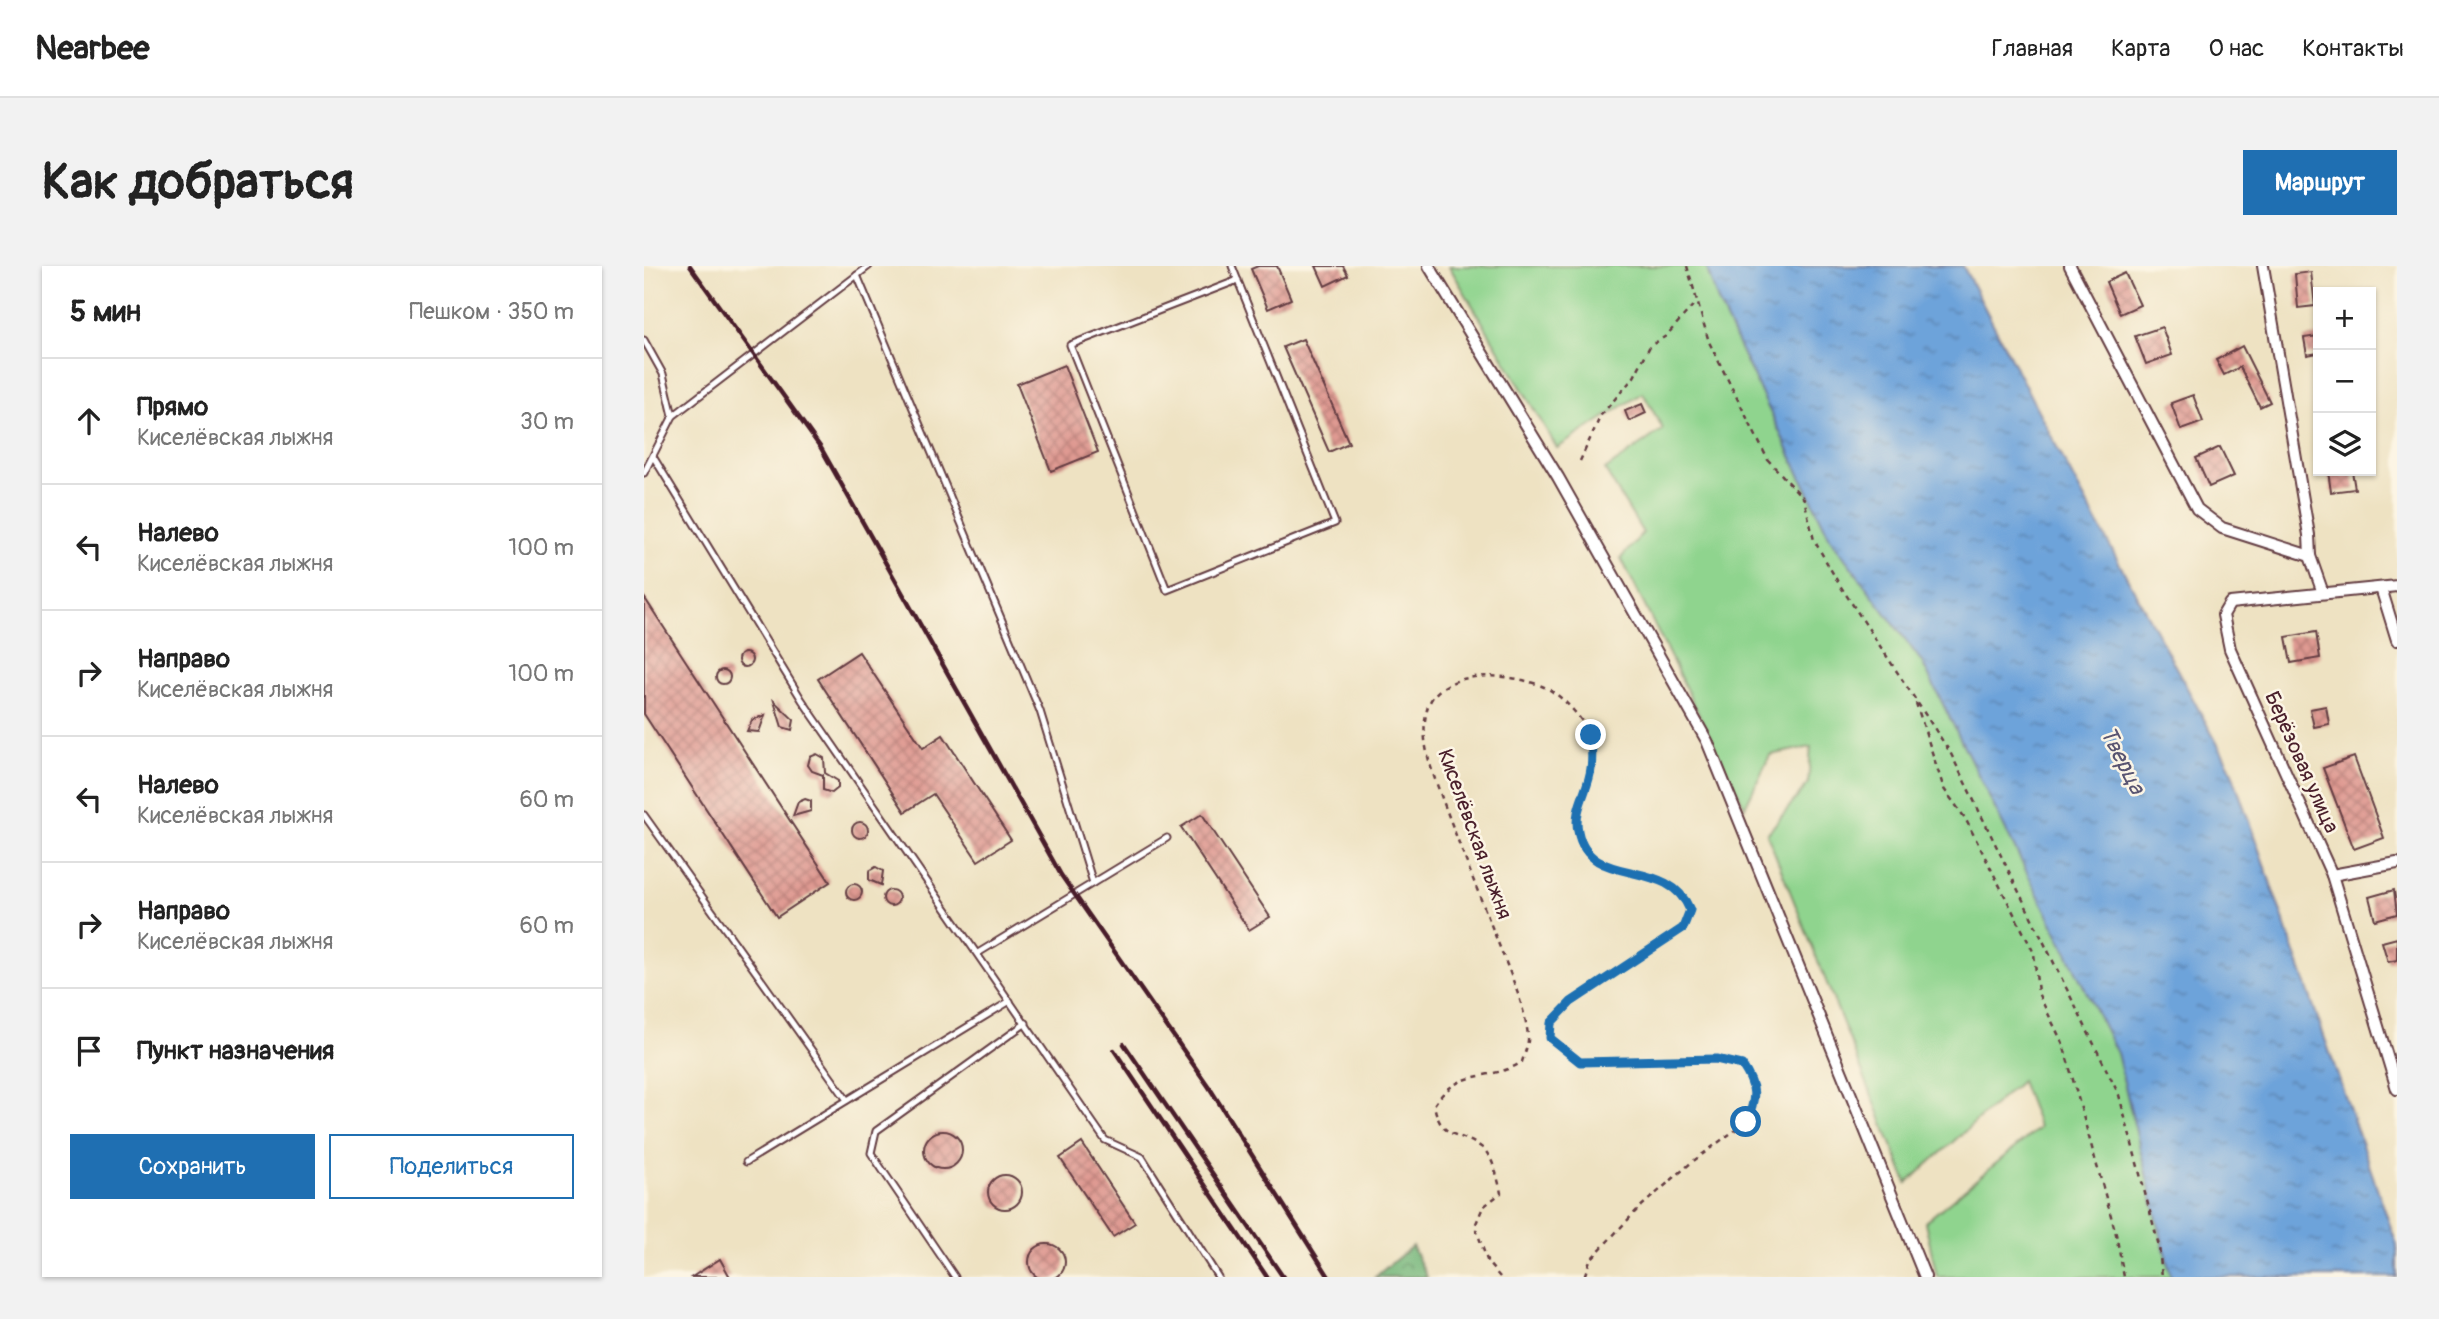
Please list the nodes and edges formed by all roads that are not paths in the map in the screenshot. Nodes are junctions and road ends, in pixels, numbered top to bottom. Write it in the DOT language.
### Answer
graph roads {
  1 [pos="869,266"];
  2 [pos="1232,266"];
  3 [pos="1429,266"];
  4 [pos="2070,266"];
  5 [pos="2263,266"];
  6 [pos="857,275"];
  7 [pos="1238,280"];
  8 [pos="644,340"];
  9 [pos="673,416"];
  10 [pos="654,458"];
  11 [pos="644,473"];
  12 [pos="2310,556"];
  13 [pos="2397,586"];
  14 [pos="2381,588"];
  15 [pos="2323,593"];
  16 [pos="2397,640"];
  17 [pos="644,815"];
  18 [pos="1167,838"];
  19 [pos="2397,863"];
  20 [pos="2332,875"];
  21 [pos="1093,883"];
  22 [pos="978,953"];
  23 [pos="1010,1001"];
  24 [pos="1026,1023"];
  25 [pos="2397,1089"];
  26 [pos="847,1100"];
  27 [pos="746,1162"];
  28 [pos="954,1277"];
  29 [pos="1218,1277"];
  30 [pos="1925,1277"];
  1 -- 6 [label="lane"];
  2 -- 7 [label="lane"];
  3 -- 30 [label="street"];
  4 -- 12 [label="street"];
  5 -- 12 [label="street"];
  6 -- 9 [label="lane"];
  6 -- 21 [label="lane"];
  7 -- 7 [label="lane"];
  8 -- 9 [label="lane"];
  9 -- 10 [label="lane"];
  10 -- 11 [label="lane"];
  10 -- 22 [label="lane"];
  12 -- 15 [label="street"];
  13 -- 14 [label="street"];
  14 -- 15 [label="street"];
  14 -- 16 [label="street"];
  15 -- 20 [label="street, Берёзовая улица"];
  17 -- 26 [label="lane"];
  18 -- 21 [label="lane"];
  19 -- 20 [label="street"];
  20 -- 25 [label="street, Берёзовая улица"];
  21 -- 22 [label="lane"];
  22 -- 23 [label="lane"];
  23 -- 24 [label="lane"];
  23 -- 26 [label="lane"];
  24 -- 28 [label="lane"];
  24 -- 29 [label="lane"];
  26 -- 27 [label="lane"];
}
